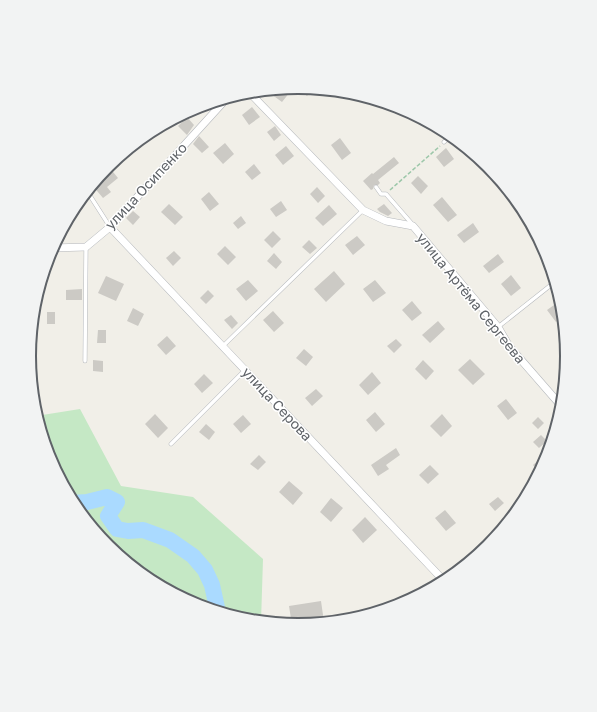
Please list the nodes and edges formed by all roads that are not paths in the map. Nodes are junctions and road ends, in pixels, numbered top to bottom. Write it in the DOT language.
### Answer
graph roads {
  1 [pos="254,98"];
  2 [pos="221,105"];
  3 [pos="447,140"];
  4 [pos="444,142"];
  5 [pos="376,187"];
  6 [pos="90,196"];
  7 [pos="363,210"];
  8 [pos="413,226"];
  9 [pos="110,227"];
  10 [pos="86,247"];
  11 [pos="60,248"];
  12 [pos="551,285"];
  13 [pos="498,327"];
  14 [pos="223,346"];
  15 [pos="85,361"];
  16 [pos="245,370"];
  17 [pos="557,401"];
  18 [pos="171,444"];
  19 [pos="440,577"];
  1 -- 7 [label="street, улица Артёма Сергеева"];
  2 -- 9 [label="street, улица Осипенко"];
  3 -- 4 [label="lane"];
  5 -- 8 [label="lane"];
  6 -- 9 [label="lane"];
  7 -- 8 [label="street, улица Артёма Сергеева"];
  7 -- 14 [label="lane"];
  8 -- 13 [label="street, улица Артёма Сергеева"];
  9 -- 10 [label="street, улица Осипенко"];
  9 -- 14 [label="street, улица Серова"];
  10 -- 11 [label="street"];
  10 -- 15 [label="lane"];
  12 -- 13 [label="lane"];
  13 -- 17 [label="street, улица Артёма Сергеева"];
  14 -- 16 [label="street, улица Серова"];
  16 -- 18 [label="lane"];
  16 -- 19 [label="street, улица Серова"];
}
